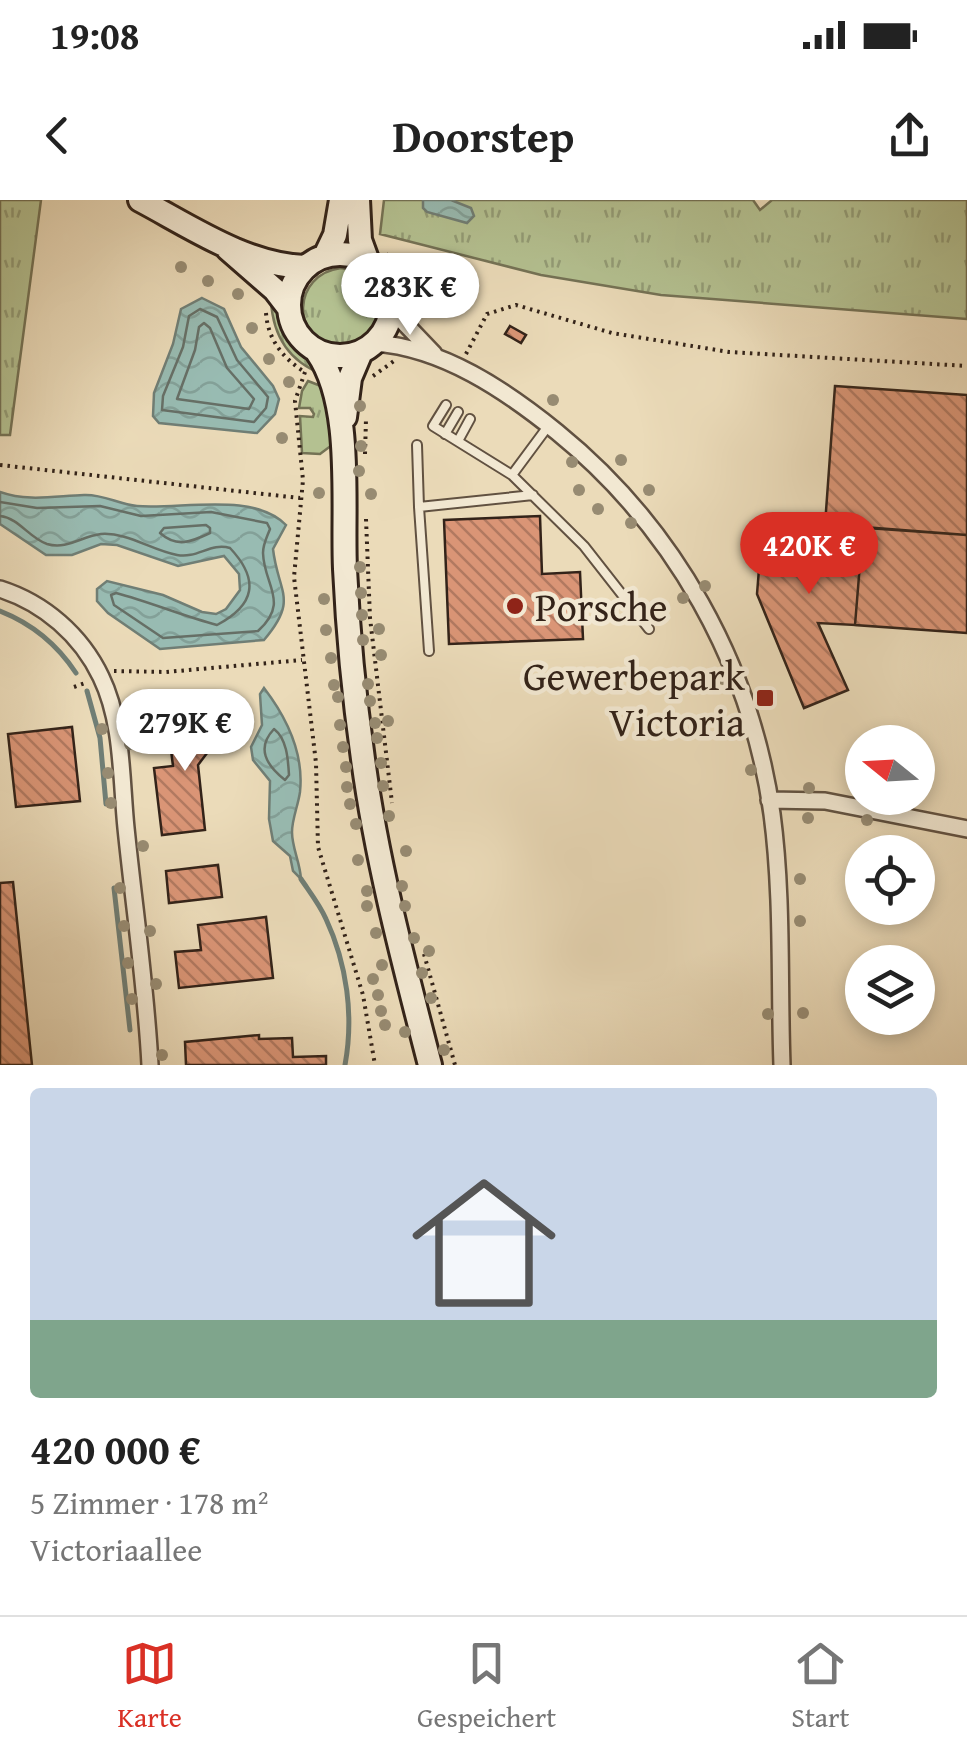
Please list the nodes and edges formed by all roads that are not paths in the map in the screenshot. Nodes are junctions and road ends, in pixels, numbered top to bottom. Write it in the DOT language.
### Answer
graph roads {
  1 [pos="140,200"];
  2 [pos="341,200"];
  3 [pos="358,200"];
  4 [pos="225,246"];
  5 [pos="374,255"];
  6 [pos="315,262"];
  7 [pos="277,304"];
  8 [pos="391,309"];
  9 [pos="368,347"];
  10 [pos="317,352"];
  11 [pos="437,356"];
  12 [pos="446,405"];
  13 [pos="458,412"];
  14 [pos="470,420"];
  15 [pos="549,426"];
  16 [pos="445,434"];
  17 [pos="458,441"];
  18 [pos="416,445"];
  19 [pos="342,446"];
  20 [pos="512,474"];
  21 [pos="532,494"];
  22 [pos="419,506"];
  23 [pos="0,589"];
  24 [pos="650,629"];
  25 [pos="429,651"];
  26 [pos="770,800"];
  27 [pos="967,828"];
  28 [pos="150,1065"];
  29 [pos="430,1065"];
  30 [pos="782,1065"];
  1 -- 4 [label="street"];
  2 -- 6 [label="street"];
  3 -- 5 [label="street"];
  4 -- 6 [label="street"];
  4 -- 7 [label="street"];
  5 -- 6 [label="street"];
  5 -- 8 [label="street"];
  6 -- 7 [label="street"];
  7 -- 10 [label="street"];
  8 -- 9 [label="street"];
  8 -- 11 [label="street"];
  9 -- 10 [label="street"];
  9 -- 11 [label="street"];
  9 -- 19 [label="street"];
  10 -- 19 [label="street"];
  11 -- 15 [label="street"];
  12 -- 16 [label="lane"];
  13 -- 16 [label="lane"];
  14 -- 17 [label="lane"];
  15 -- 20 [label="lane"];
  15 -- 26 [label="street"];
  16 -- 17 [label="lane"];
  17 -- 20 [label="lane"];
  18 -- 22 [label="lane"];
  19 -- 29 [label="street"];
  20 -- 21 [label="lane"];
  21 -- 22 [label="lane"];
  21 -- 24 [label="lane"];
  22 -- 25 [label="lane"];
  23 -- 28 [label="street"];
  26 -- 27 [label="street"];
  26 -- 30 [label="street"];
}
